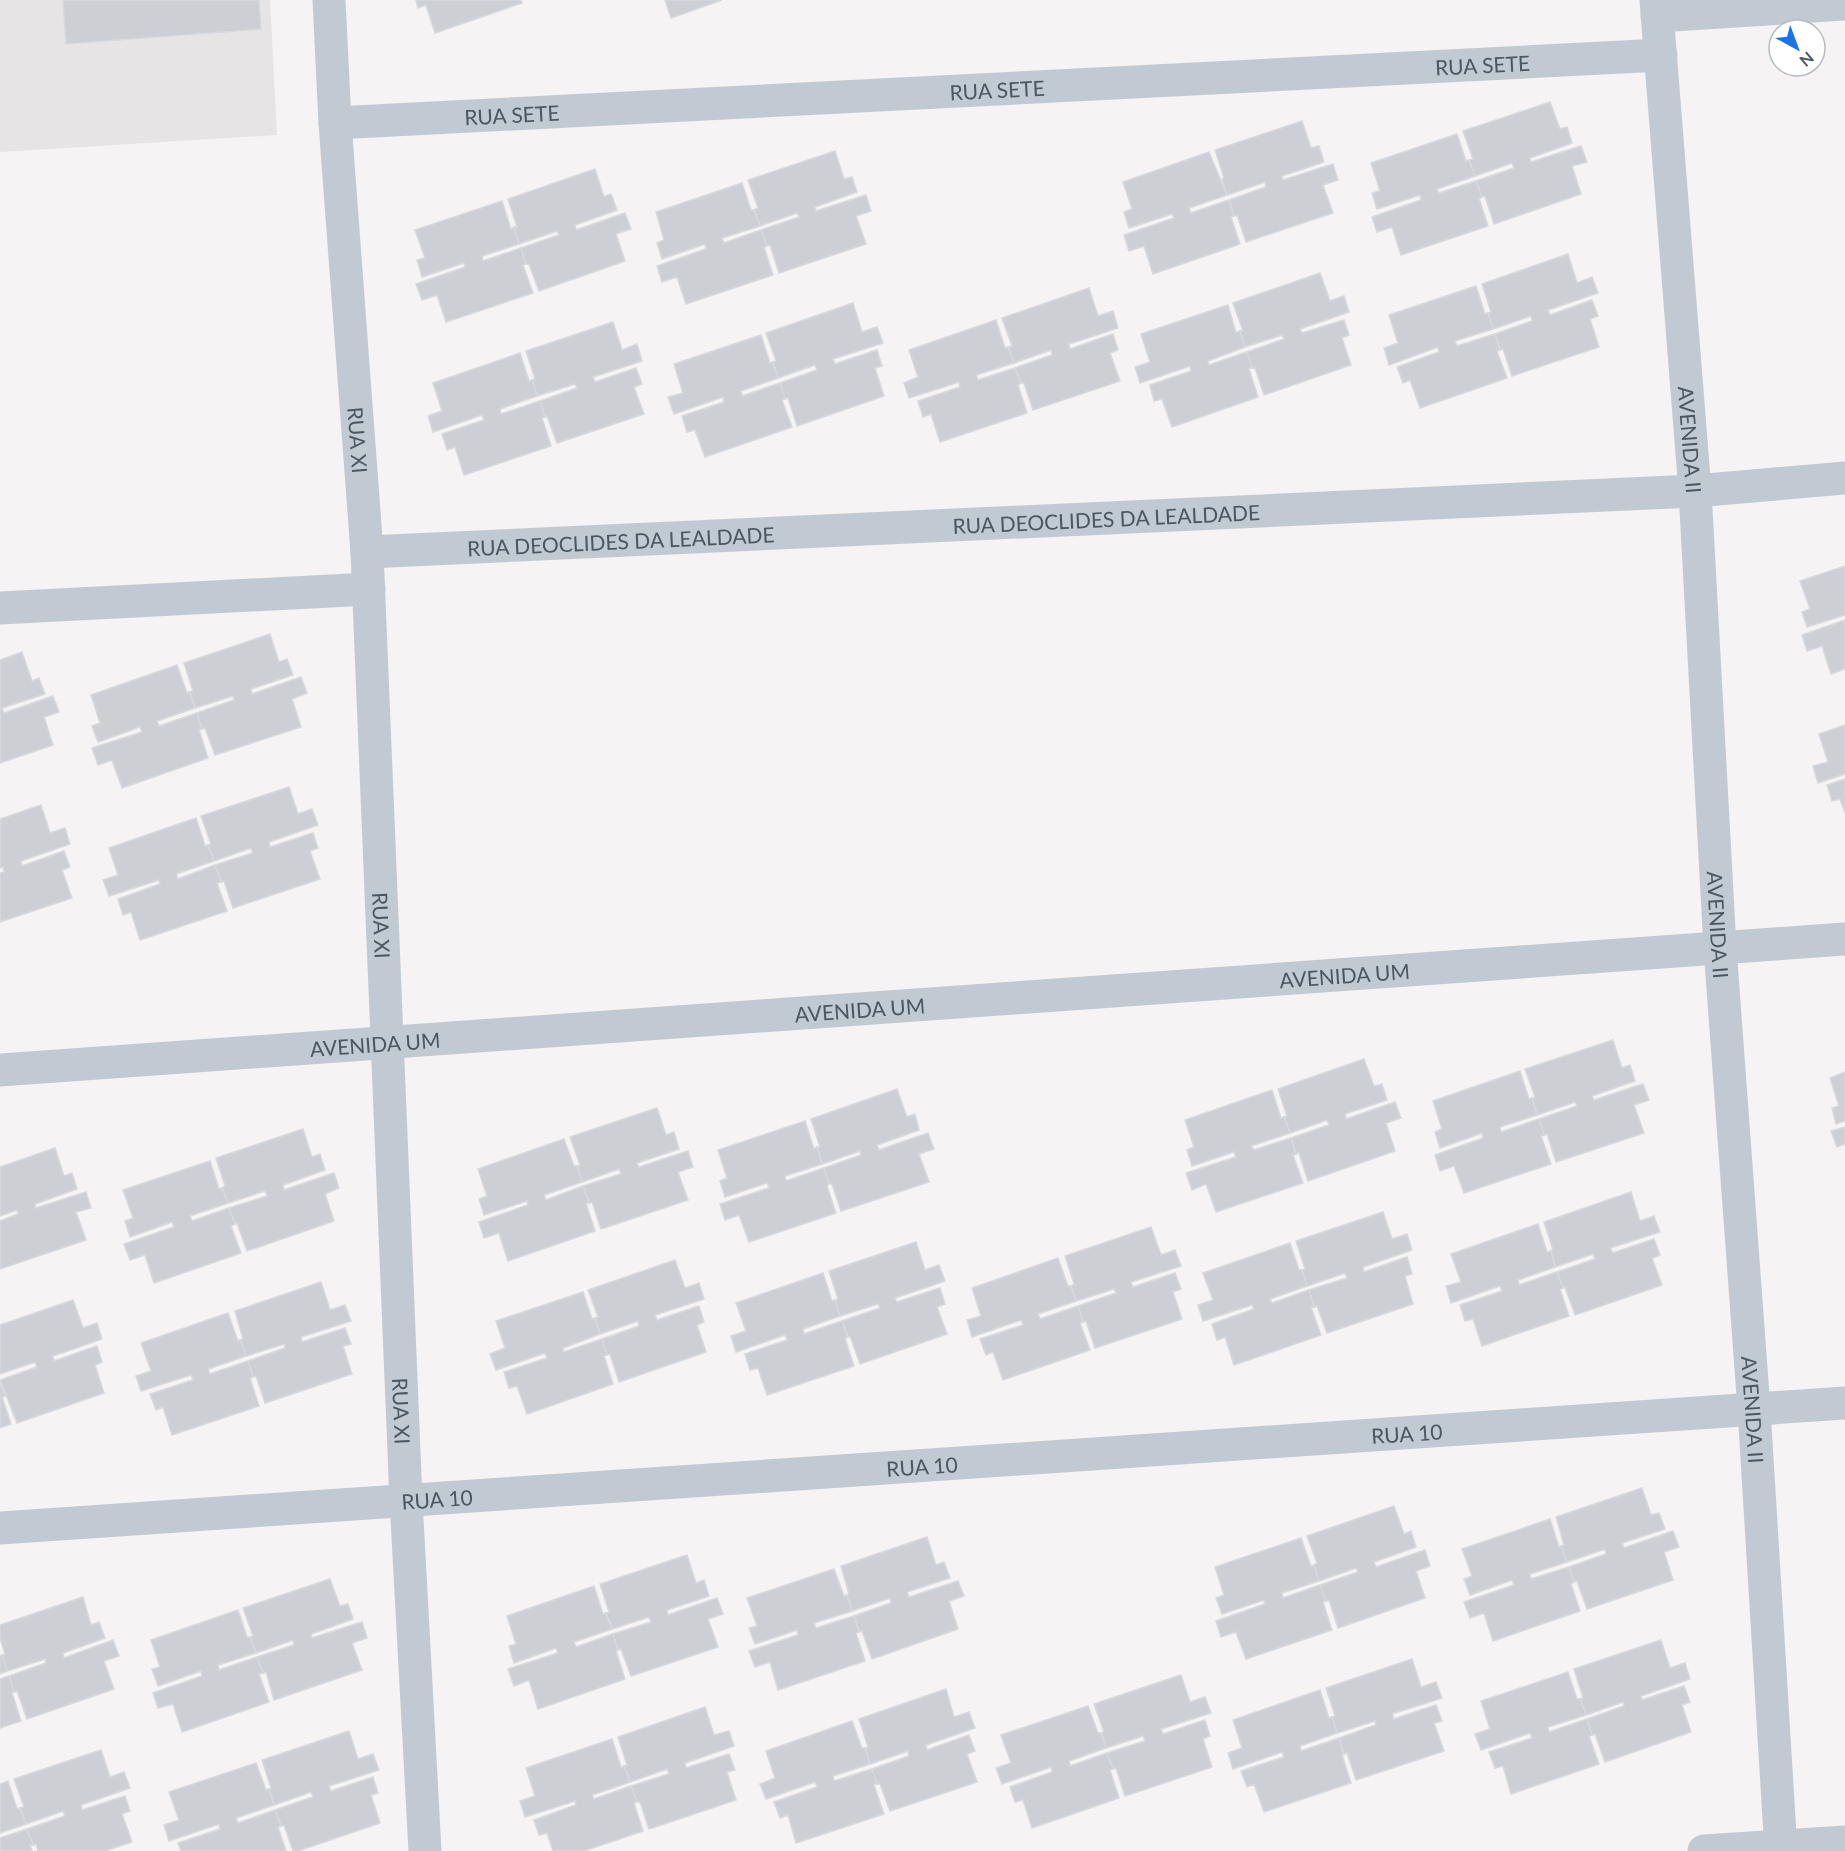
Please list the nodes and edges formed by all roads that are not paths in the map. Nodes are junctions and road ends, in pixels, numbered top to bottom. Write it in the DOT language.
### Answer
graph roads {
  1 [pos="329,0"];
  2 [pos="1845,4"];
  3 [pos="1656,8"];
  4 [pos="1661,55"];
  5 [pos="335,123"];
  6 [pos="1845,478"];
  7 [pos="1695,491"];
  8 [pos="367,552"];
  9 [pos="369,588"];
  10 [pos="0,608"];
  11 [pos="1845,939"];
  12 [pos="1720,948"];
  13 [pos="388,1042"];
  14 [pos="0,1070"];
  15 [pos="1845,1403"];
  16 [pos="1754,1409"];
  17 [pos="406,1500"];
  18 [pos="0,1528"];
  19 [pos="1845,1842"];
  20 [pos="1780,1848"];
  21 [pos="425,1851"];
  22 [pos="1704,1851"];
  1 -- 5 [label="street, RUA XI"];
  2 -- 3 [label="street"];
  3 -- 4 [label="street, AVENIDA II"];
  4 -- 5 [label="street, RUA SETE"];
  4 -- 7 [label="street, AVENIDA II"];
  5 -- 8 [label="street, RUA XI"];
  6 -- 7 [label="street, RUA DEOCLIDES DA LEALDADE"];
  7 -- 8 [label="street, RUA DEOCLIDES DA LEALDADE"];
  7 -- 12 [label="street, AVENIDA II"];
  8 -- 9 [label="street, RUA XI"];
  9 -- 10 [label="street"];
  9 -- 13 [label="street, RUA XI"];
  11 -- 12 [label="street, AVENIDA UM"];
  12 -- 13 [label="street, AVENIDA UM"];
  12 -- 16 [label="street, AVENIDA II"];
  13 -- 14 [label="street, AVENIDA UM"];
  13 -- 17 [label="street, RUA XI"];
  15 -- 16 [label="street, RUA 10"];
  16 -- 17 [label="street, RUA 10"];
  16 -- 20 [label="street, AVENIDA II"];
  17 -- 18 [label="street, RUA 10"];
  17 -- 21 [label="street, RUA XI"];
  19 -- 20 [label="street"];
  20 -- 22 [label="street"];
}
